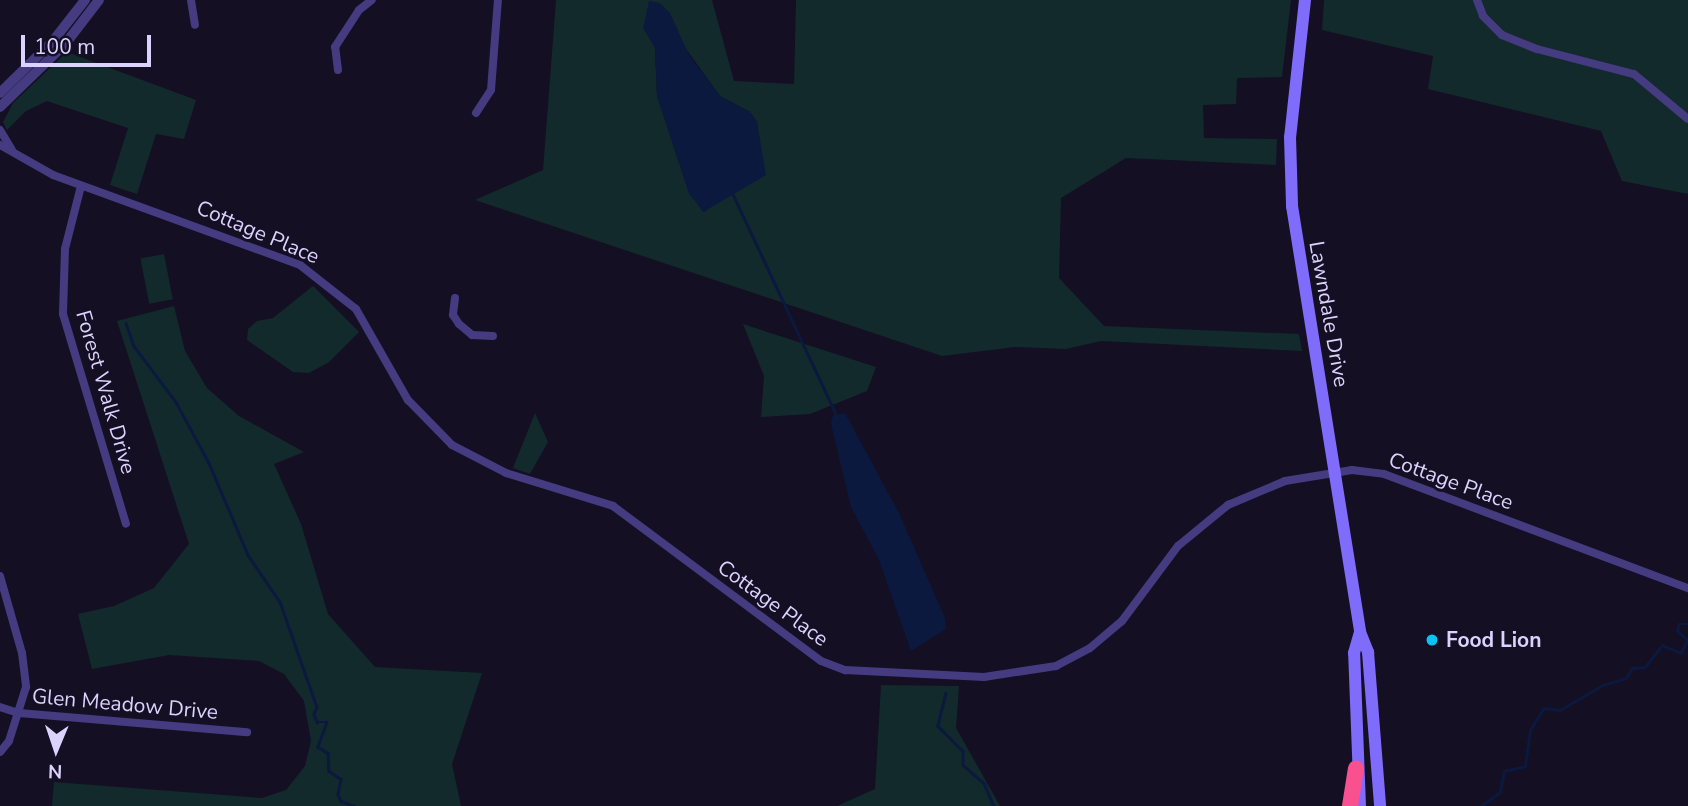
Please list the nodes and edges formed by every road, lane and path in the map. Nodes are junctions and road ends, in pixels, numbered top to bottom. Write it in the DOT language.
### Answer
graph roads {
  1 [pos="85,0"];
  2 [pos="99,0"];
  3 [pos="191,0"];
  4 [pos="372,0"];
  5 [pos="498,0"];
  6 [pos="1305,0"];
  7 [pos="1477,0"];
  8 [pos="195,25"];
  9 [pos="338,70"];
  10 [pos="0,93"];
  11 [pos="0,107"];
  12 [pos="476,113"];
  13 [pos="1688,119"];
  14 [pos="0,131"];
  15 [pos="0,145"];
  16 [pos="12,150"];
  17 [pos="81,186"];
  18 [pos="455,298"];
  19 [pos="493,336"];
  20 [pos="1338,472"];
  21 [pos="126,524"];
  22 [pos="0,576"];
  23 [pos="1688,588"];
  24 [pos="1360,632"];
  25 [pos="0,707"];
  26 [pos="19,713"];
  27 [pos="247,732"];
  28 [pos="0,752"];
  29 [pos="1356,768"];
  30 [pos="1350,806"];
  31 [pos="1360,806"];
  32 [pos="1380,806"];
  1 -- 10 [label="street"];
  2 -- 11 [label="street"];
  3 -- 8 [label="street"];
  4 -- 9 [label="street"];
  5 -- 12 [label="street"];
  6 -- 20 [label="main road, Lawndale Drive"];
  7 -- 13 [label="street"];
  14 -- 16 [label="street"];
  15 -- 16 [label="street, Cottage Place"];
  16 -- 17 [label="street, Cottage Place"];
  17 -- 20 [label="street, Cottage Place"];
  17 -- 21 [label="street, Forest Walk Drive"];
  18 -- 19 [label="street"];
  20 -- 23 [label="street, Cottage Place"];
  20 -- 24 [label="main road, Lawndale Drive"];
  22 -- 26 [label="street"];
  24 -- 29 [label="main road, Lawndale Drive"];
  24 -- 32 [label="main road, Lawndale Drive"];
  25 -- 26 [label="street, Glen Meadow Drive"];
  26 -- 27 [label="street, Glen Meadow Drive"];
  26 -- 28 [label="street"];
  29 -- 30 [label="highway"];
  29 -- 31 [label="main road, Lawndale Drive"];
}
